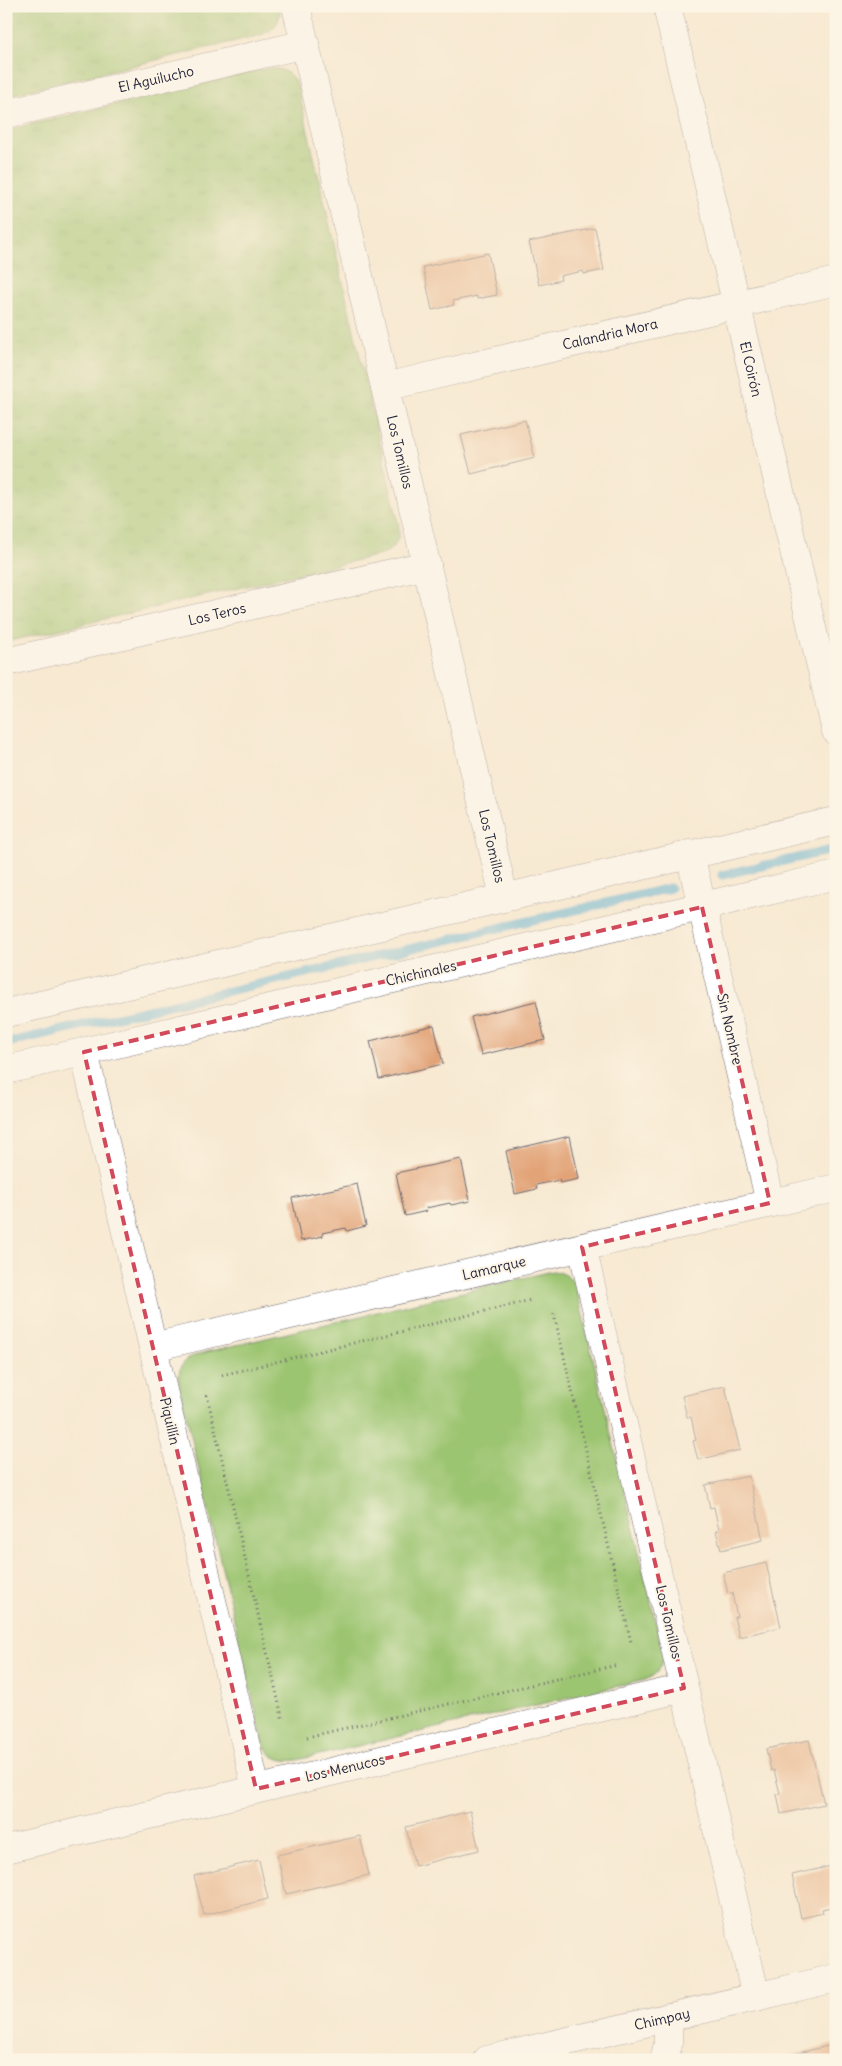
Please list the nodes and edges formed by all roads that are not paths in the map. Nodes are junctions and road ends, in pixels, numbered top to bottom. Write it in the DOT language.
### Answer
graph roads {
  1 [pos="296,6"];
  2 [pos="667,6"];
  3 [pos="305,44"];
  4 [pos="6,114"];
  5 [pos="836,281"];
  6 [pos="736,304"];
  7 [pos="385,387"];
  8 [pos="427,565"];
  9 [pos="6,662"];
  10 [pos="836,731"];
  11 [pos="836,821"];
  12 [pos="690,854"];
  13 [pos="836,875"];
  14 [pos="504,897"];
  15 [pos="702,907"];
  16 [pos="6,1013"];
  17 [pos="84,1052"];
  18 [pos="6,1070"];
  19 [pos="836,1188"];
  20 [pos="770,1203"];
  21 [pos="582,1247"];
  22 [pos="153,1347"];
  23 [pos="684,1688"];
  24 [pos="256,1789"];
  25 [pos="6,1848"];
  26 [pos="836,1978"];
  27 [pos="756,1996"];
  28 [pos="668,2017"];
  29 [pos="487,2060"];
  30 [pos="664,2060"];
  1 -- 3 [label="street, Los Tomillos"];
  2 -- 6 [label="street, El Coirón"];
  3 -- 4 [label="street, El Aguilucho"];
  3 -- 7 [label="street, Los Tomillos"];
  5 -- 6 [label="street, Calandria Mora"];
  6 -- 7 [label="street, Calandria Mora"];
  6 -- 10 [label="street, El Coirón"];
  7 -- 8 [label="street, Los Tomillos"];
  8 -- 9 [label="street, Los Teros"];
  8 -- 14 [label="street, Los Tomillos"];
  11 -- 12 [label="street"];
  12 -- 14 [label="street"];
  12 -- 15 [label="street, Sin Nombre"];
  13 -- 15 [label="street, Chichinales"];
  14 -- 16 [label="street"];
  15 -- 17 [label="street, Chichinales"];
  15 -- 20 [label="street, Sin Nombre"];
  17 -- 18 [label="street, Chichinales"];
  17 -- 22 [label="street, Piquillín"];
  19 -- 20 [label="street, Lamarque"];
  20 -- 21 [label="street, Lamarque"];
  21 -- 22 [label="street, Lamarque"];
  21 -- 23 [label="street, Los Tomillos"];
  22 -- 24 [label="street, Piquillín"];
  23 -- 24 [label="street, Los Menucos"];
  23 -- 27 [label="street, Los Tomillos"];
  24 -- 25 [label="street, Los Menucos"];
  26 -- 27 [label="street, Chimpay"];
  27 -- 28 [label="street, Chimpay"];
  28 -- 29 [label="street, Chimpay"];
  28 -- 30 [label="street"];
}
